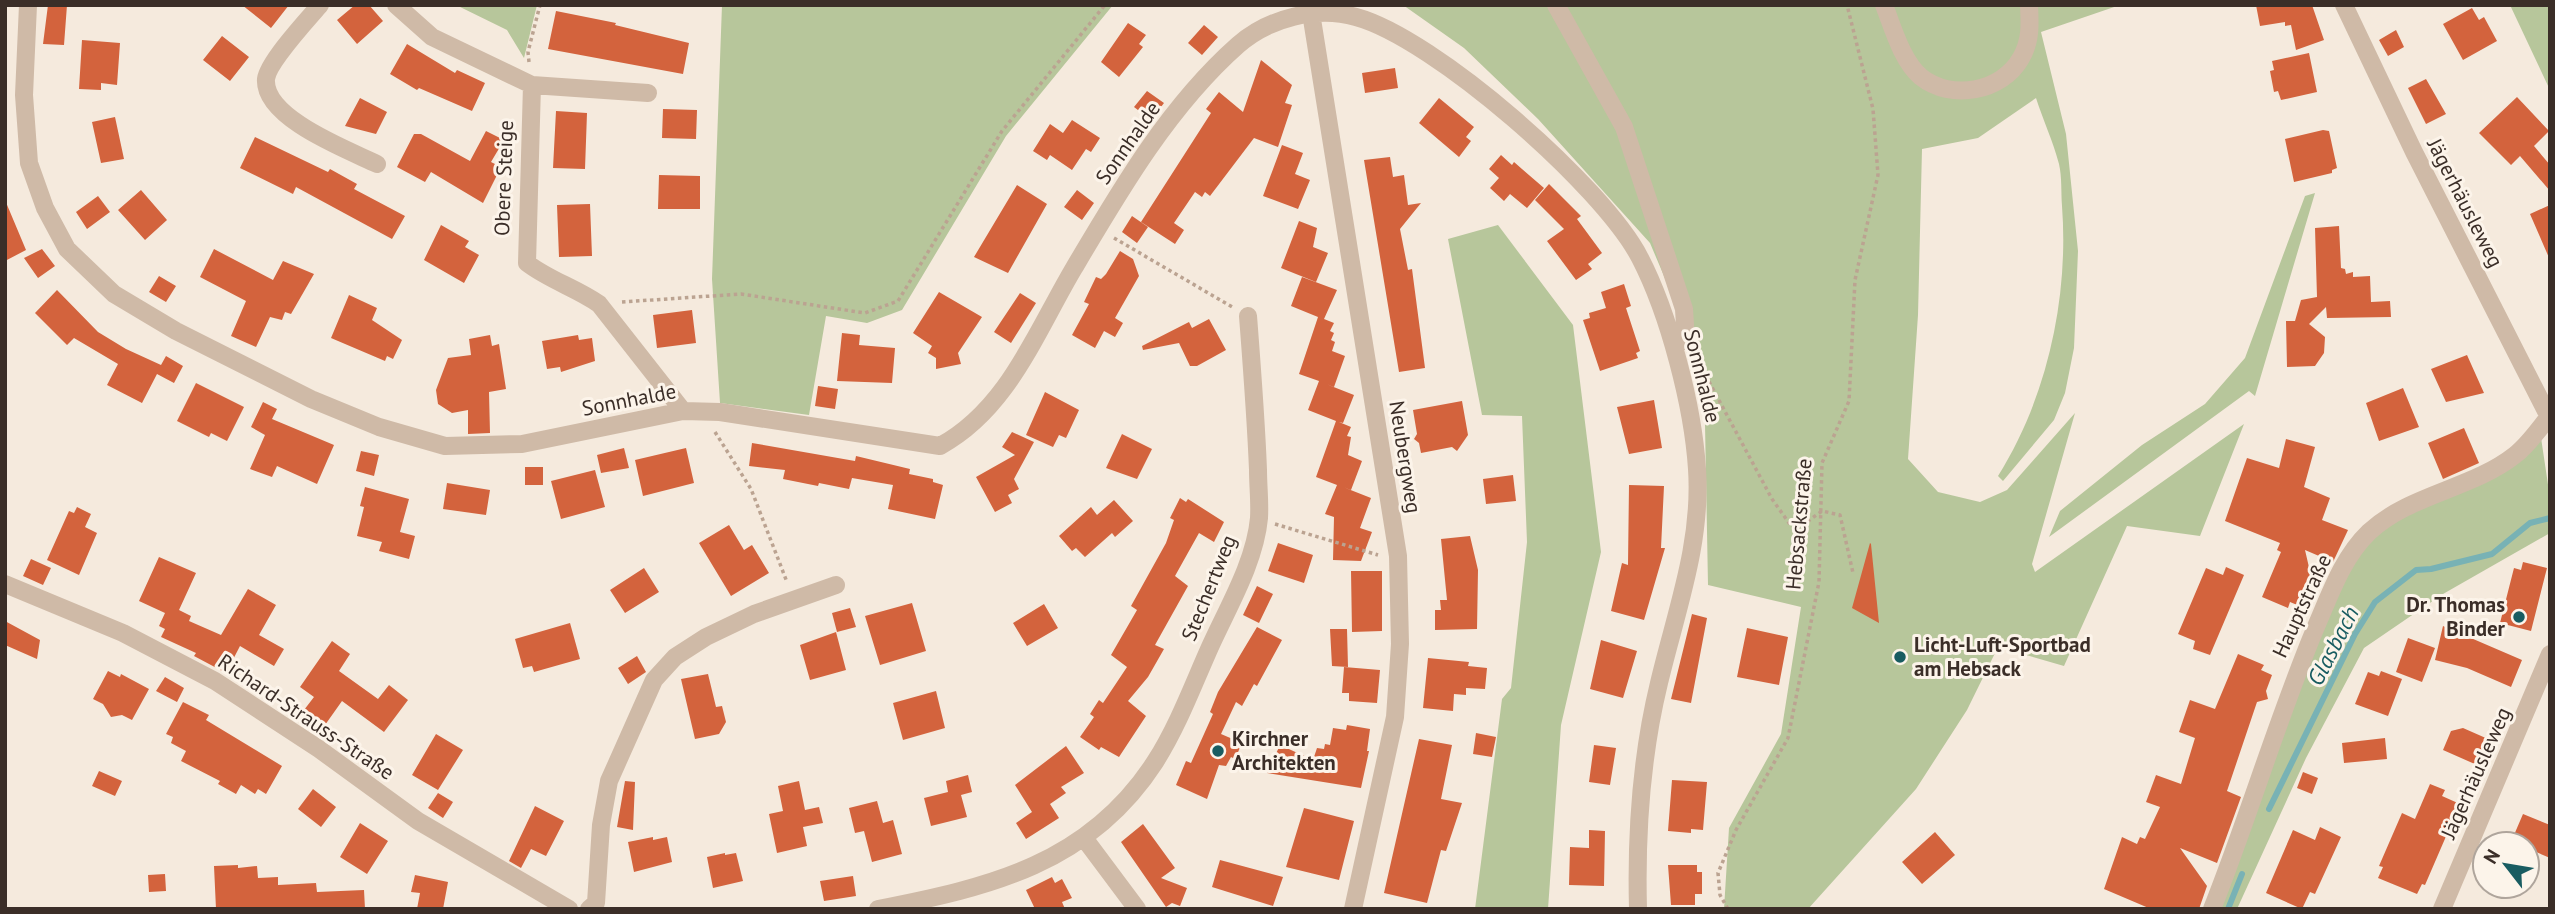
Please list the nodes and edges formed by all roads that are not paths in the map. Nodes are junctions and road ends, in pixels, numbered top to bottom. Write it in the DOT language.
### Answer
graph roads {
  1 [pos="28,5"];
  2 [pos="320,5"];
  3 [pos="396,5"];
  4 [pos="1556,5"];
  5 [pos="1884,5"];
  6 [pos="2029,5"];
  7 [pos="2344,5"];
  8 [pos="1324,10"];
  9 [pos="532,85"];
  10 [pos="648,93"];
  11 [pos="377,164"];
  12 [pos="1248,316"];
  13 [pos="1686,341"];
  14 [pos="683,411"];
  15 [pos="2550,417"];
  16 [pos="5,584"];
  17 [pos="836,584"];
  18 [pos="2550,654"];
  19 [pos="1084,838"];
  20 [pos="599,907"];
  21 [pos="569,909"];
  22 [pos="878,909"];
  23 [pos="1137,909"];
  24 [pos="1353,909"];
  25 [pos="1638,909"];
  26 [pos="2212,909"];
  27 [pos="2442,909"];
  1 -- 14 [label="street, Sonnhalde"];
  2 -- 11 [label="street"];
  3 -- 9 [label="street"];
  4 -- 13 [label="street"];
  5 -- 6 [label="street"];
  7 -- 15 [label="street, Jägerhäusleweg"];
  8 -- 14 [label="street, Sonnhalde"];
  8 -- 24 [label="street, Neubergweg"];
  8 -- 25 [label="street, Sonnhalde"];
  9 -- 10 [label="street"];
  9 -- 14 [label="street, Obere Steige"];
  12 -- 19 [label="street, Stechertweg"];
  15 -- 26 [label="street, Hauptstraße"];
  16 -- 21 [label="street, Richard-Strauss-Straße"];
  17 -- 20 [label="street"];
  18 -- 27 [label="street, Jägerhäusleweg"];
  19 -- 22 [label="street, Stechertweg"];
  19 -- 23 [label="street"];
}
